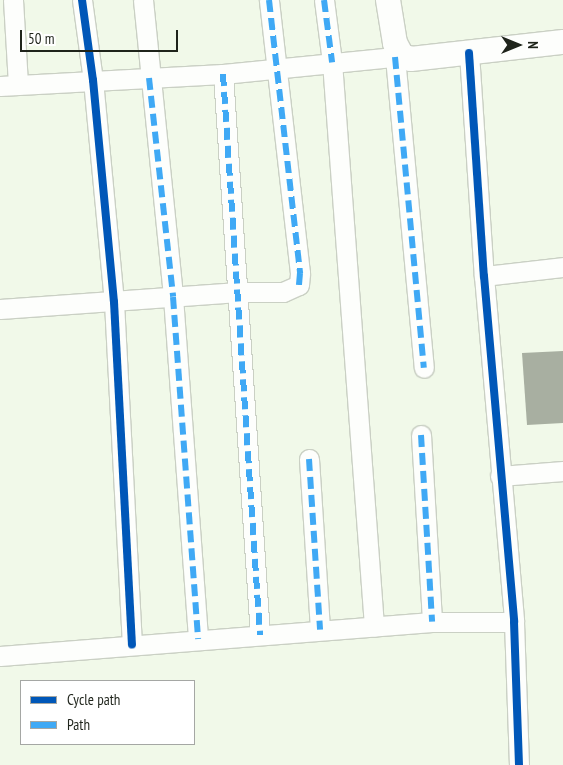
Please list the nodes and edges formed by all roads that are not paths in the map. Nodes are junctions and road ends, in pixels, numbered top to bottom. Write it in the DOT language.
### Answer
graph roads {
  1 [pos="13,0"];
  2 [pos="82,0"];
  3 [pos="142,0"];
  4 [pos="269,0"];
  5 [pos="324,0"];
  6 [pos="388,0"];
  7 [pos="563,42"];
  8 [pos="469,53"];
  9 [pos="398,56"];
  10 [pos="332,62"];
  11 [pos="279,68"];
  12 [pos="222,74"];
  13 [pos="149,78"];
  14 [pos="93,80"];
  15 [pos="9,85"];
  16 [pos="563,267"];
  17 [pos="484,276"];
  18 [pos="238,292"];
  19 [pos="173,297"];
  20 [pos="114,302"];
  21 [pos="0,309"];
  22 [pos="424,368"];
  23 [pos="421,435"];
  24 [pos="309,459"];
  25 [pos="563,471"];
  26 [pos="500,476"];
  27 [pos="432,622"];
  28 [pos="514,622"];
  29 [pos="374,626"];
  30 [pos="320,630"];
  31 [pos="260,635"];
  32 [pos="198,639"];
  33 [pos="132,645"];
  34 [pos="0,656"];
  35 [pos="519,765"];
  1 -- 15 [label="street"];
  2 -- 14 [label="street"];
  3 -- 13 [label="street"];
  4 -- 11 [label="street"];
  5 -- 10 [label="street"];
  6 -- 9 [label="street"];
  7 -- 8 [label="street"];
  8 -- 9 [label="street"];
  8 -- 17 [label="street"];
  9 -- 10 [label="street"];
  9 -- 22 [label="street"];
  10 -- 11 [label="street"];
  10 -- 29 [label="street"];
  11 -- 12 [label="street"];
  11 -- 18 [label="street"];
  12 -- 13 [label="street"];
  12 -- 18 [label="street"];
  13 -- 14 [label="street"];
  13 -- 19 [label="street"];
  14 -- 15 [label="street"];
  14 -- 20 [label="street"];
  16 -- 17 [label="street"];
  17 -- 26 [label="street"];
  18 -- 19 [label="street"];
  18 -- 31 [label="street"];
  19 -- 20 [label="street"];
  19 -- 32 [label="street"];
  20 -- 21 [label="street"];
  20 -- 33 [label="street"];
  23 -- 27 [label="street"];
  24 -- 30 [label="street"];
  25 -- 26 [label="street"];
  26 -- 28 [label="street"];
  27 -- 28 [label="street"];
  27 -- 29 [label="street"];
  28 -- 35 [label="street"];
  29 -- 30 [label="street"];
  30 -- 31 [label="street"];
  31 -- 32 [label="street"];
  32 -- 33 [label="street"];
  33 -- 34 [label="street"];
}
